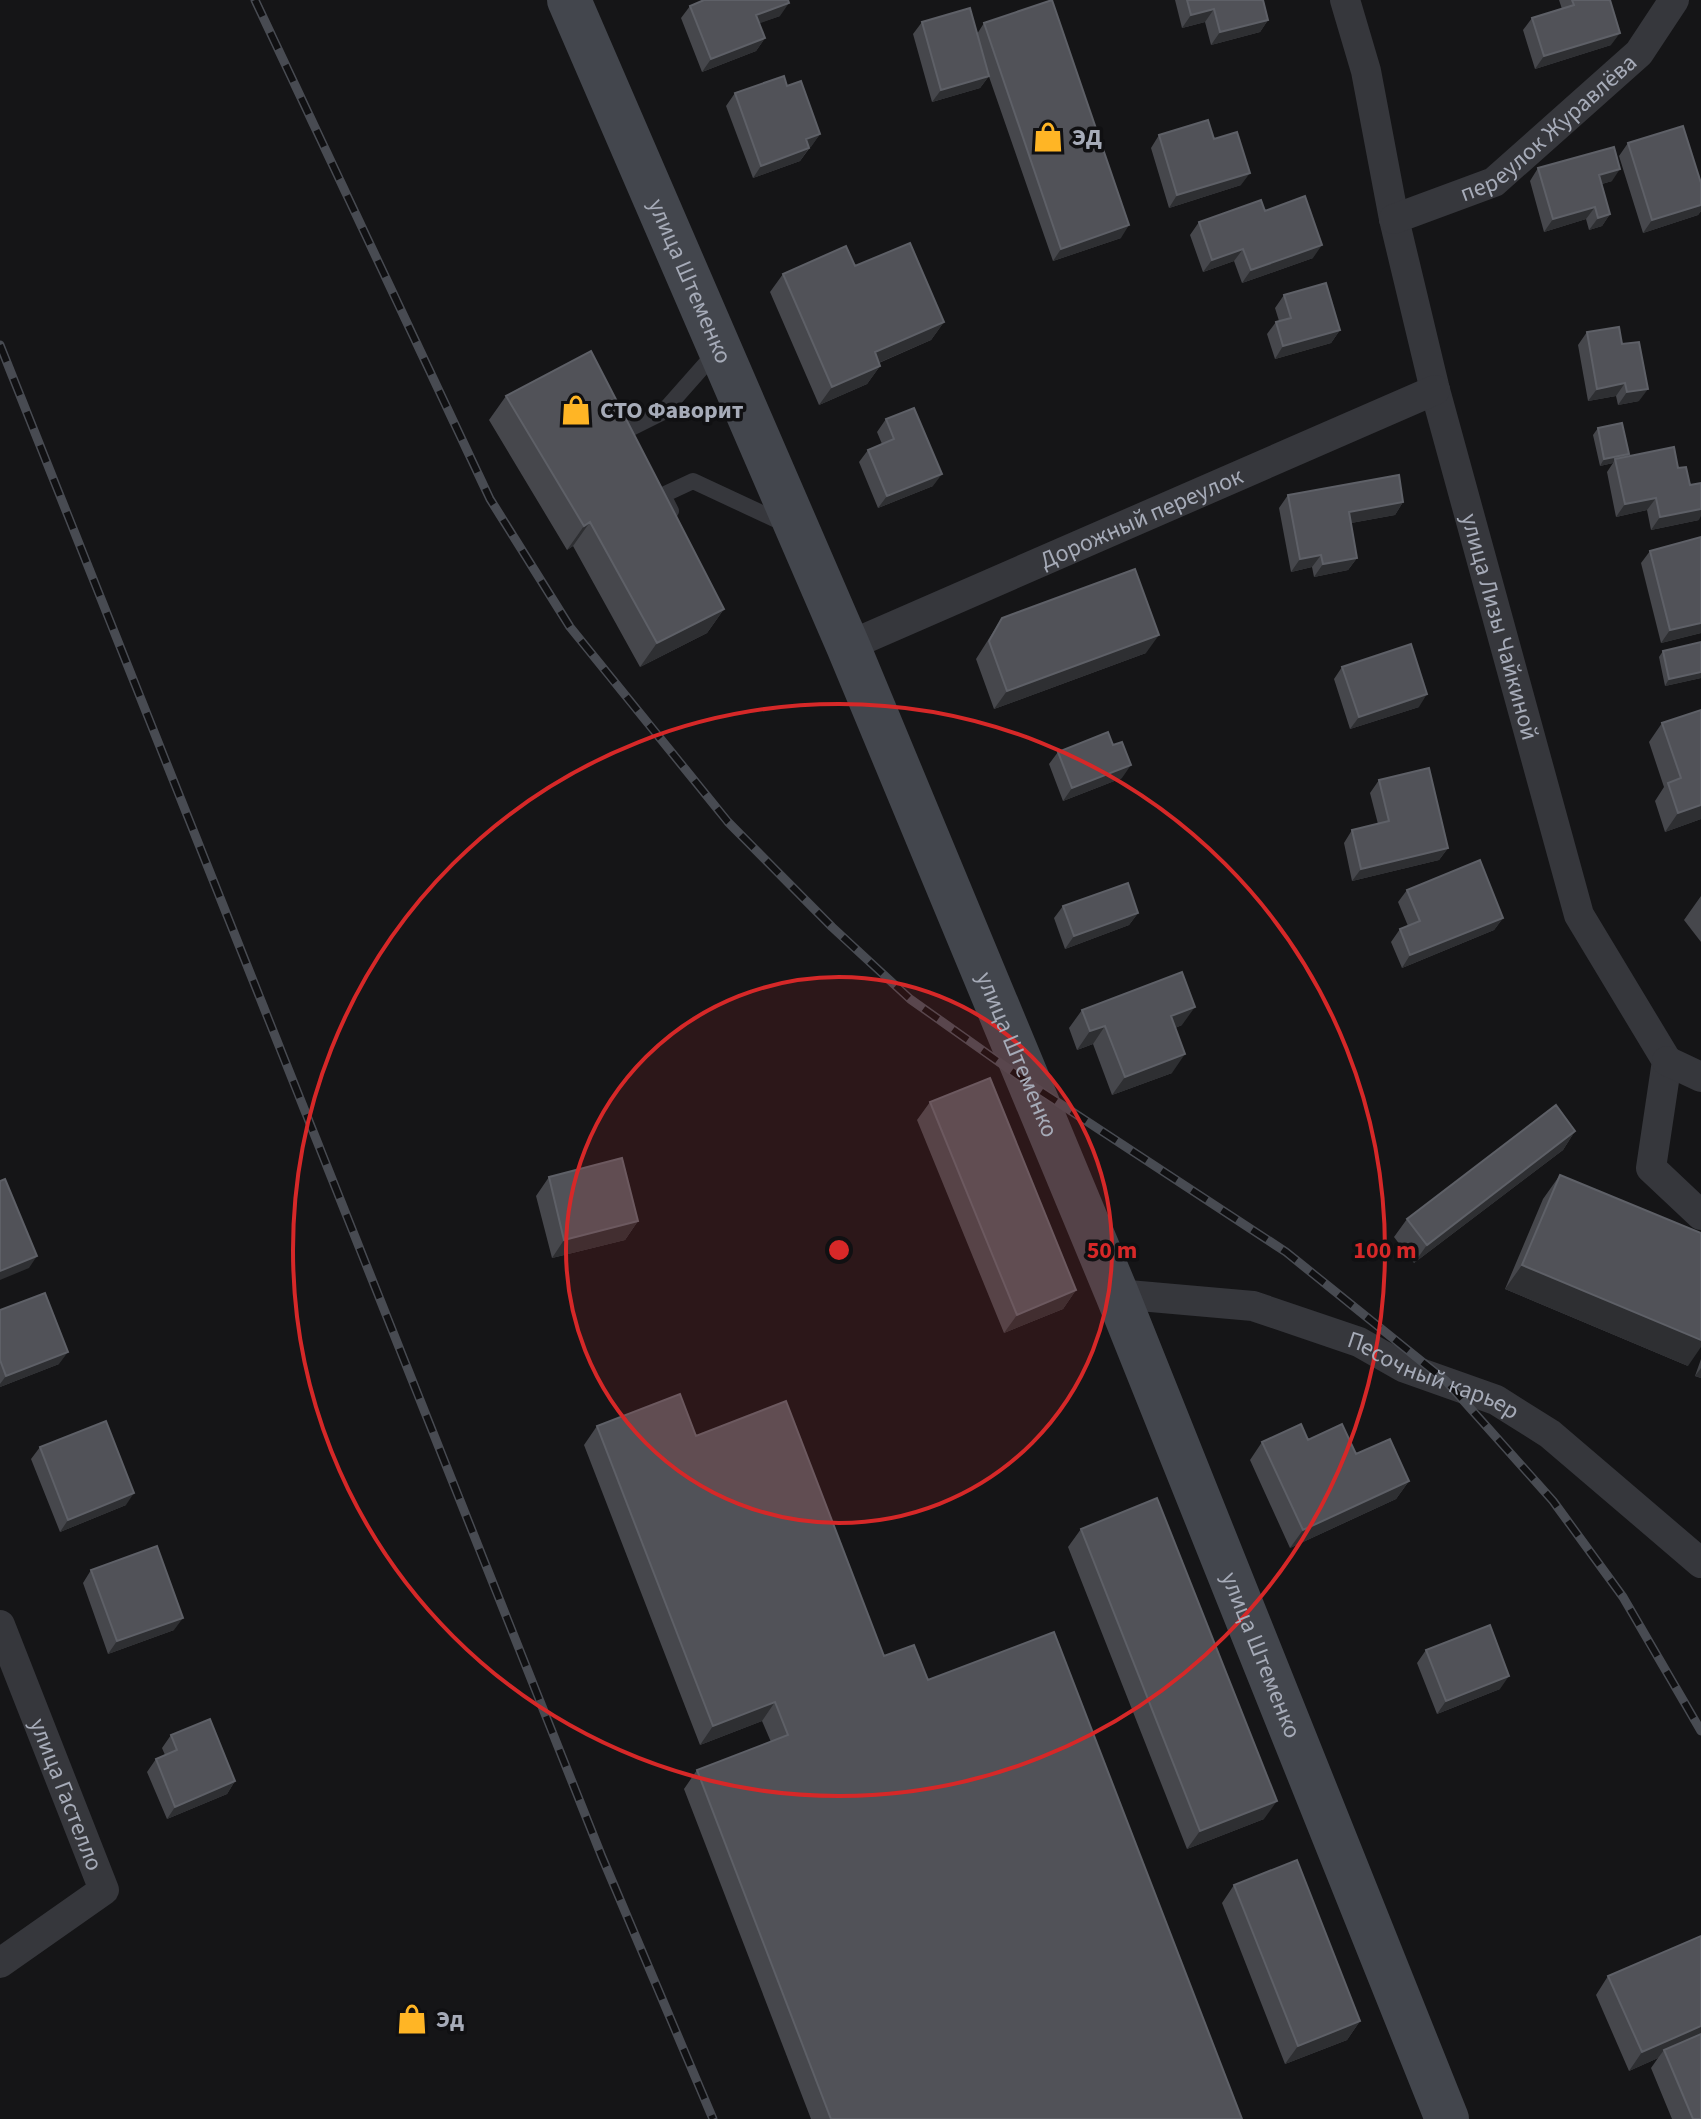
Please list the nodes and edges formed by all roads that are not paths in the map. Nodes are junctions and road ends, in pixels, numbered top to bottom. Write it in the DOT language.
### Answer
graph roads {
  1 [pos="569,0"];
  2 [pos="1345,0"];
  3 [pos="1674,0"];
  4 [pos="1394,219"];
  5 [pos="719,348"];
  6 [pos="1435,390"];
  7 [pos="617,435"];
  8 [pos="677,523"];
  9 [pos="798,530"];
  10 [pos="848,646"];
  11 [pos="1667,1061"];
  12 [pos="1701,1077"];
  13 [pos="1701,1215"];
  14 [pos="1117,1294"];
  15 [pos="1701,1563"];
  16 [pos="0,1625"];
  17 [pos="0,1963"];
  18 [pos="1447,2119"];
  1 -- 5 [label="main road, улица Штеменко"];
  2 -- 4 [label="street, улица Лизы Чайкиной"];
  3 -- 4 [label="street, переулок Журавлёва"];
  4 -- 6 [label="street, улица Лизы Чайкиной"];
  5 -- 7 [label="lane"];
  5 -- 9 [label="main road, улица Штеменко"];
  6 -- 10 [label="street, Дорожный переулок"];
  6 -- 11 [label="street, улица Лизы Чайкиной"];
  8 -- 9 [label="lane"];
  9 -- 10 [label="main road, улица Штеменко"];
  10 -- 14 [label="main road, улица Штеменко"];
  11 -- 12 [label="street"];
  11 -- 13 [label="street"];
  14 -- 15 [label="street, Песочный карьер"];
  14 -- 18 [label="main road, улица Штеменко"];
  16 -- 17 [label="street, улица Гастелло"];
}
